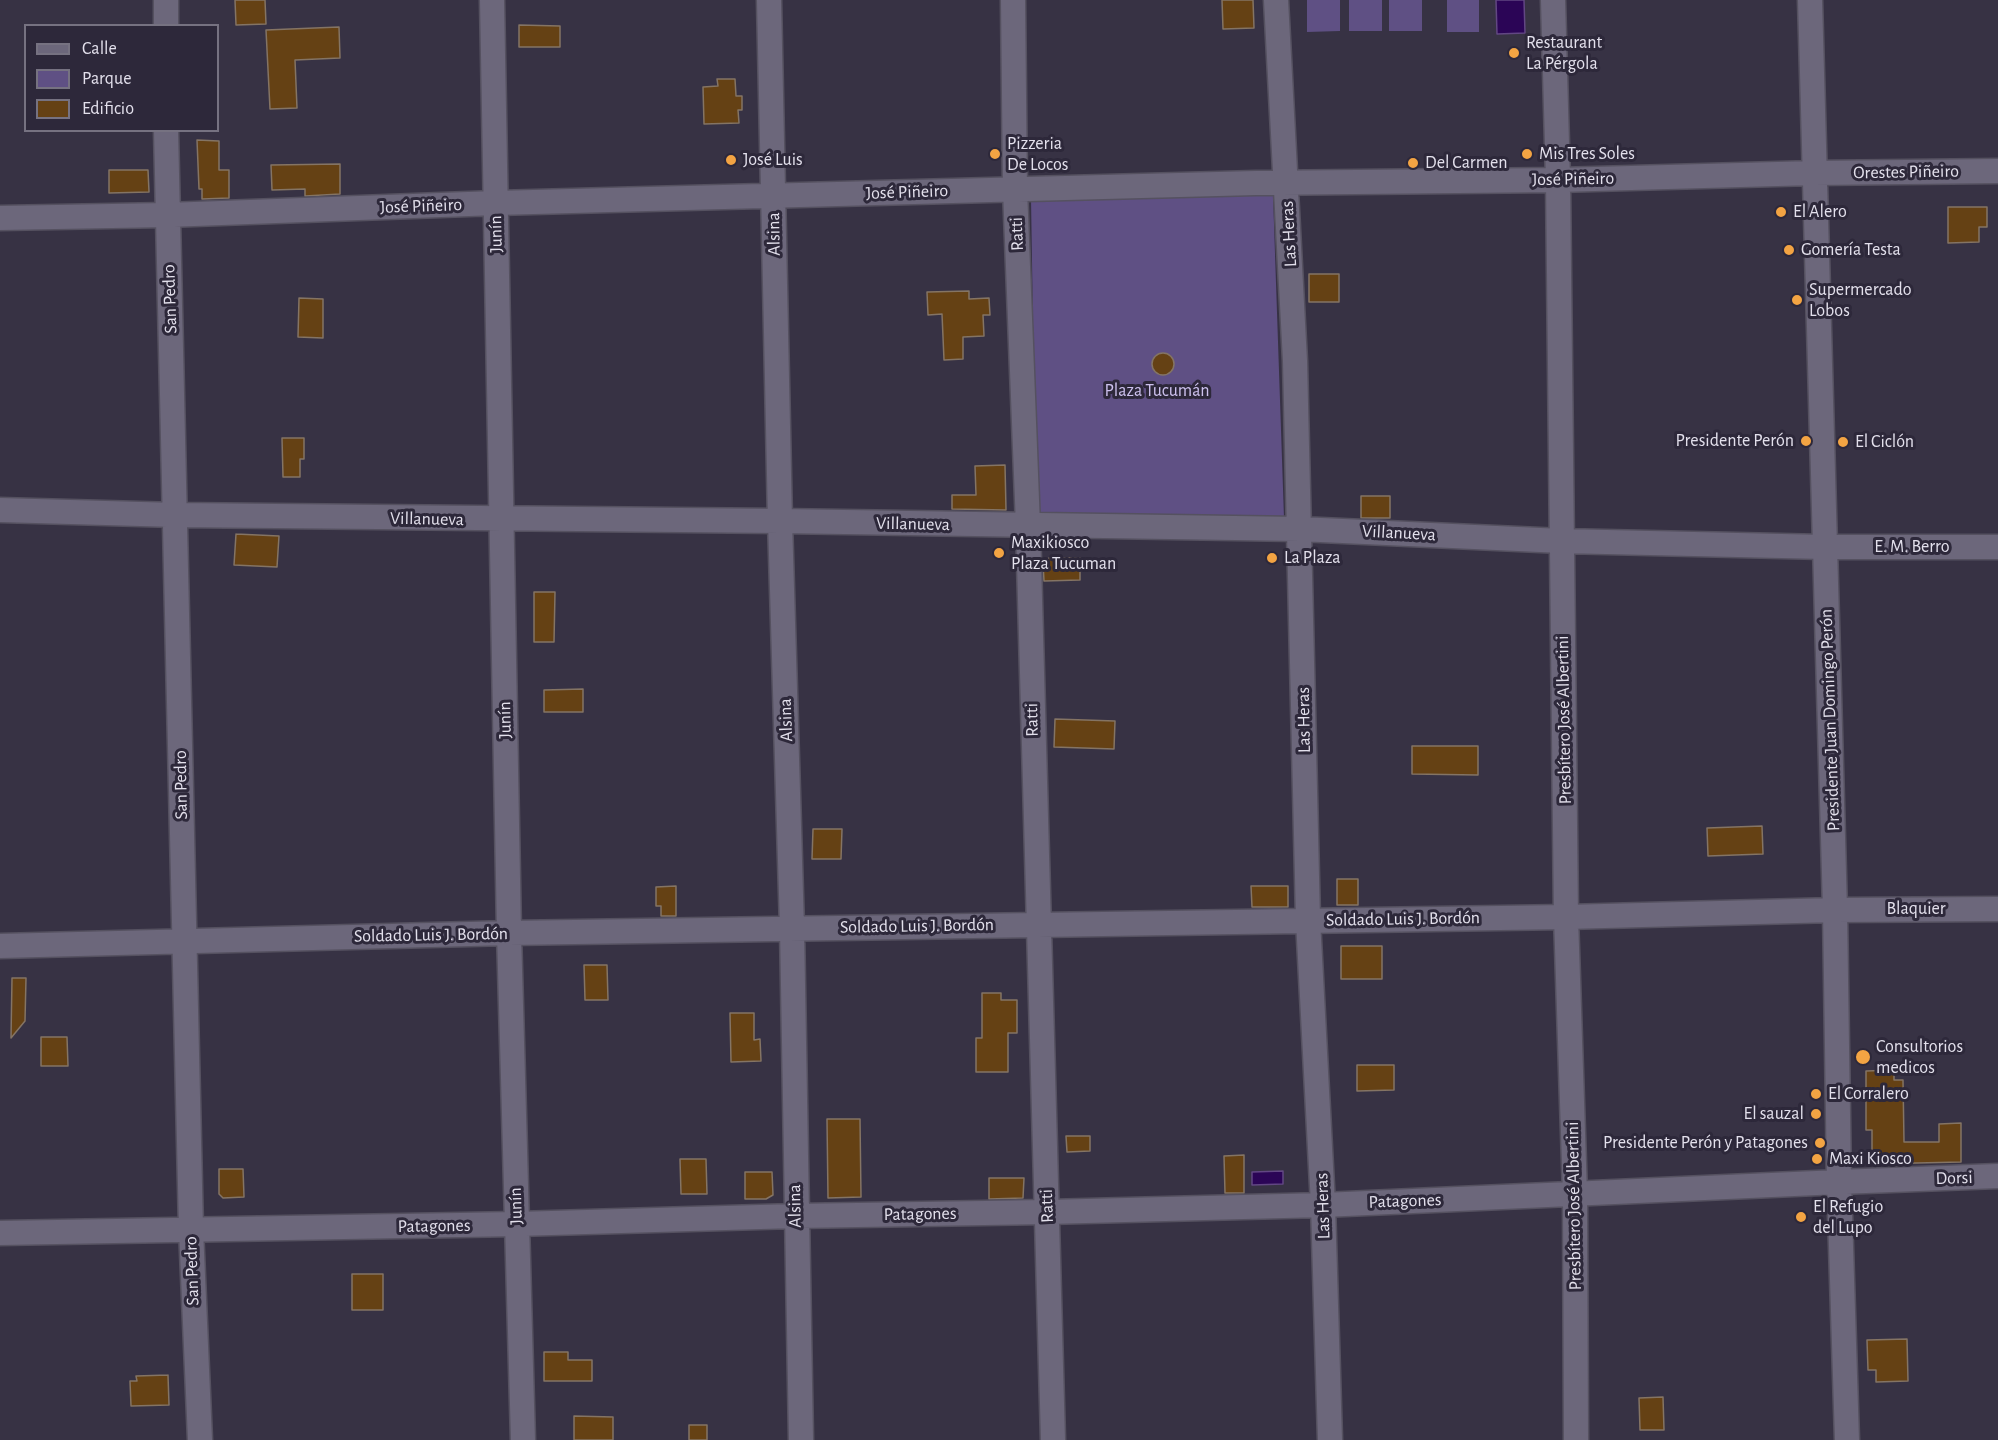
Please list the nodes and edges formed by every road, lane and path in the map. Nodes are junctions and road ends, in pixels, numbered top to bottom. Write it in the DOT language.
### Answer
graph roads {
  1 [pos="166,0"];
  2 [pos="492,0"];
  3 [pos="769,0"];
  4 [pos="1012,0"];
  5 [pos="1276,0"];
  6 [pos="1553,0"];
  7 [pos="1810,0"];
  8 [pos="166,24"];
  9 [pos="166,132"];
  10 [pos="1998,171"];
  11 [pos="1814,173"];
  12 [pos="1558,180"];
  13 [pos="1286,183"];
  14 [pos="1015,189"];
  15 [pos="773,196"];
  16 [pos="496,203"];
  17 [pos="167,215"];
  18 [pos="0,218"];
  19 [pos="0,510"];
  20 [pos="176,515"];
  21 [pos="501,520"];
  22 [pos="780,521"];
  23 [pos="1028,526"];
  24 [pos="1299,529"];
  25 [pos="1562,541"];
  26 [pos="1825,547"];
  27 [pos="1998,547"];
  28 [pos="1998,909"];
  29 [pos="1835,910"];
  30 [pos="1566,917"];
  31 [pos="1308,920"];
  32 [pos="1037,924"];
  33 [pos="792,928"];
  34 [pos="509,933"];
  35 [pos="184,942"];
  36 [pos="0,946"];
  37 [pos="1998,1176"];
  38 [pos="1839,1182"];
  39 [pos="1575,1194"];
  40 [pos="1323,1205"];
  41 [pos="1047,1212"];
  42 [pos="795,1216"];
  43 [pos="517,1224"];
  44 [pos="191,1229"];
  45 [pos="0,1233"];
  46 [pos="200,1440"];
  47 [pos="523,1440"];
  48 [pos="801,1440"];
  49 [pos="1053,1440"];
  50 [pos="1330,1440"];
  51 [pos="1576,1440"];
  52 [pos="1847,1440"];
  1 -- 8 [label="street"];
  2 -- 16 [label="street, Junín"];
  3 -- 15 [label="street, Alsina"];
  4 -- 14 [label="street, Ratti"];
  5 -- 13 [label="street, Las Heras"];
  6 -- 12 [label="street, Presbítero José Albertini"];
  7 -- 11 [label="street, Presidente Juan Domingo Perón"];
  9 -- 17 [label="street, San Pedro"];
  10 -- 11 [label="street, Orestes Piñeiro"];
  11 -- 12 [label="street, José Piñeiro"];
  11 -- 26 [label="street, Presidente Juan Domingo Perón"];
  12 -- 13 [label="street, José Piñeiro"];
  12 -- 25 [label="street, Presbítero José Albertini"];
  13 -- 14 [label="street, José Piñeiro"];
  13 -- 24 [label="street, Las Heras"];
  14 -- 15 [label="street, José Piñeiro"];
  14 -- 23 [label="street, Ratti"];
  15 -- 16 [label="street, José Piñeiro"];
  15 -- 22 [label="street, Alsina"];
  16 -- 17 [label="street, José Piñeiro"];
  16 -- 21 [label="street, Junín"];
  17 -- 18 [label="street, José Piñeiro"];
  17 -- 20 [label="street, San Pedro"];
  19 -- 20 [label="street, Villanueva"];
  20 -- 21 [label="street, Villanueva"];
  20 -- 35 [label="street, San Pedro"];
  21 -- 22 [label="street, Villanueva"];
  21 -- 34 [label="street, Junín"];
  22 -- 23 [label="street, Villanueva"];
  22 -- 33 [label="street, Alsina"];
  23 -- 24 [label="street, Villanueva"];
  23 -- 32 [label="street, Ratti"];
  24 -- 25 [label="street, Villanueva"];
  24 -- 31 [label="street, Las Heras"];
  25 -- 26 [label="street, Villanueva"];
  25 -- 30 [label="street, Presbítero José Albertini"];
  26 -- 27 [label="street, E. M. Berro"];
  26 -- 29 [label="street, Presidente Juan Domingo Perón"];
  28 -- 29 [label="street, Blaquier"];
  29 -- 30 [label="street, Soldado Luis J. Bordón"];
  29 -- 38 [label="street, Presidente Juan Domingo Perón"];
  30 -- 31 [label="street, Soldado Luis J. Bordón"];
  30 -- 39 [label="street, Presbítero José Albertini"];
  31 -- 32 [label="street, Soldado Luis J. Bordón"];
  31 -- 40 [label="street, Las Heras"];
  32 -- 33 [label="street, Soldado Luis J. Bordón"];
  32 -- 41 [label="street, Ratti"];
  33 -- 34 [label="street, Soldado Luis J. Bordón"];
  33 -- 42 [label="street, Alsina"];
  34 -- 35 [label="street, Soldado Luis J. Bordón"];
  34 -- 43 [label="street, Junín"];
  35 -- 36 [label="street, Soldado Luis J. Bordón"];
  35 -- 44 [label="street, San Pedro"];
  37 -- 38 [label="street, Dorsi"];
  38 -- 39 [label="street, Patagones"];
  38 -- 52 [label="street, Presidente Juan Domingo Perón"];
  39 -- 40 [label="street, Patagones"];
  39 -- 51 [label="street, Presbítero José Albertini"];
  40 -- 41 [label="street, Patagones"];
  40 -- 50 [label="street, Las Heras"];
  41 -- 42 [label="street, Patagones"];
  41 -- 49 [label="street, Ratti"];
  42 -- 43 [label="street, Patagones"];
  42 -- 48 [label="street, Alsina"];
  43 -- 44 [label="street, Patagones"];
  43 -- 47 [label="street, Junín"];
  44 -- 45 [label="street, Patagones"];
  44 -- 46 [label="street, San Pedro"];
}
